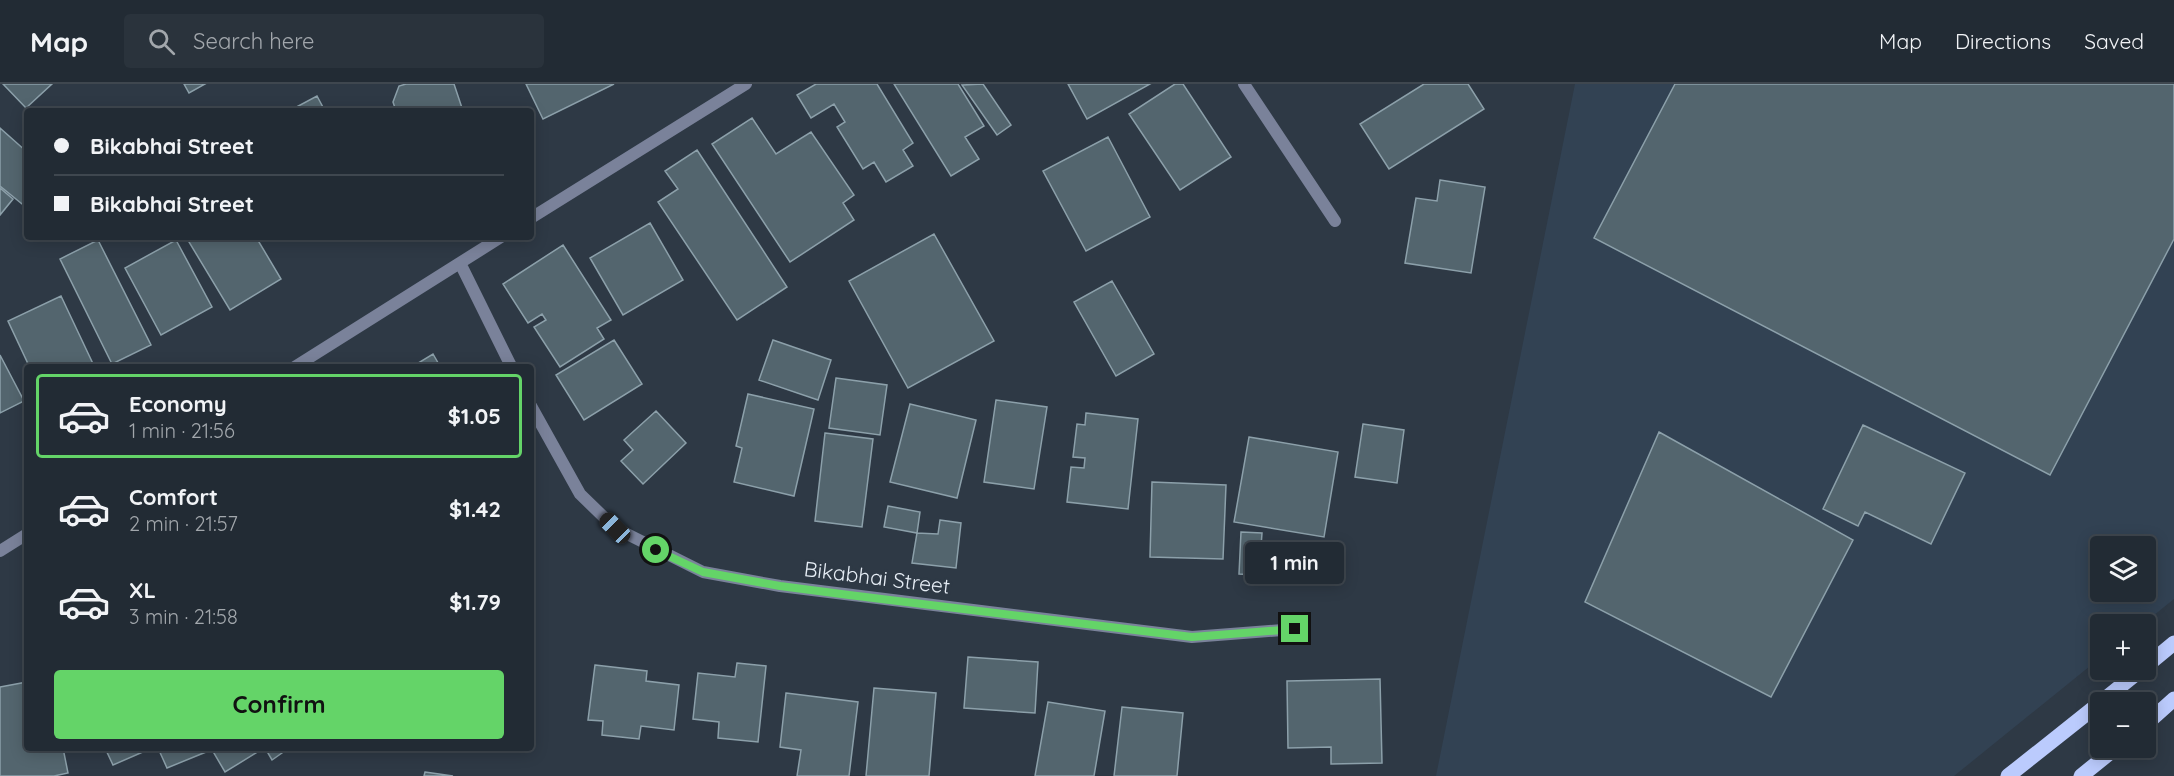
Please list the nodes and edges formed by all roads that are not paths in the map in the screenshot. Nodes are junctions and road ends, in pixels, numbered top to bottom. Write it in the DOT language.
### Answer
graph roads {
  1 [pos="746,84"];
  2 [pos="1244,84"];
  3 [pos="534,216"];
  4 [pos="1335,221"];
  5 [pos="496,240"];
  6 [pos="460,263"];
  7 [pos="299,364"];
  8 [pos="510,364"];
  9 [pos="534,411"];
  10 [pos="24,536"];
  11 [pos="0,551"];
  12 [pos="1295,629"];
  13 [pos="2174,644"];
  14 [pos="2156,658"];
  15 [pos="2128,680"];
  16 [pos="2113,692"];
  17 [pos="2174,699"];
  18 [pos="2090,710"];
  19 [pos="2156,715"];
  20 [pos="2103,758"];
  21 [pos="2008,776"];
  22 [pos="2080,776"];
  1 -- 3 [label="street"];
  2 -- 4 [label="street"];
  5 -- 6 [label="street"];
  6 -- 7 [label="street"];
  6 -- 8 [label="street"];
  9 -- 12 [label="street, Bikabhai Street"];
  10 -- 11 [label="street"];
  13 -- 14 [label="main road"];
  15 -- 16 [label="main road"];
  17 -- 19 [label="main road"];
  18 -- 21 [label="main road"];
  20 -- 22 [label="main road"];
}
